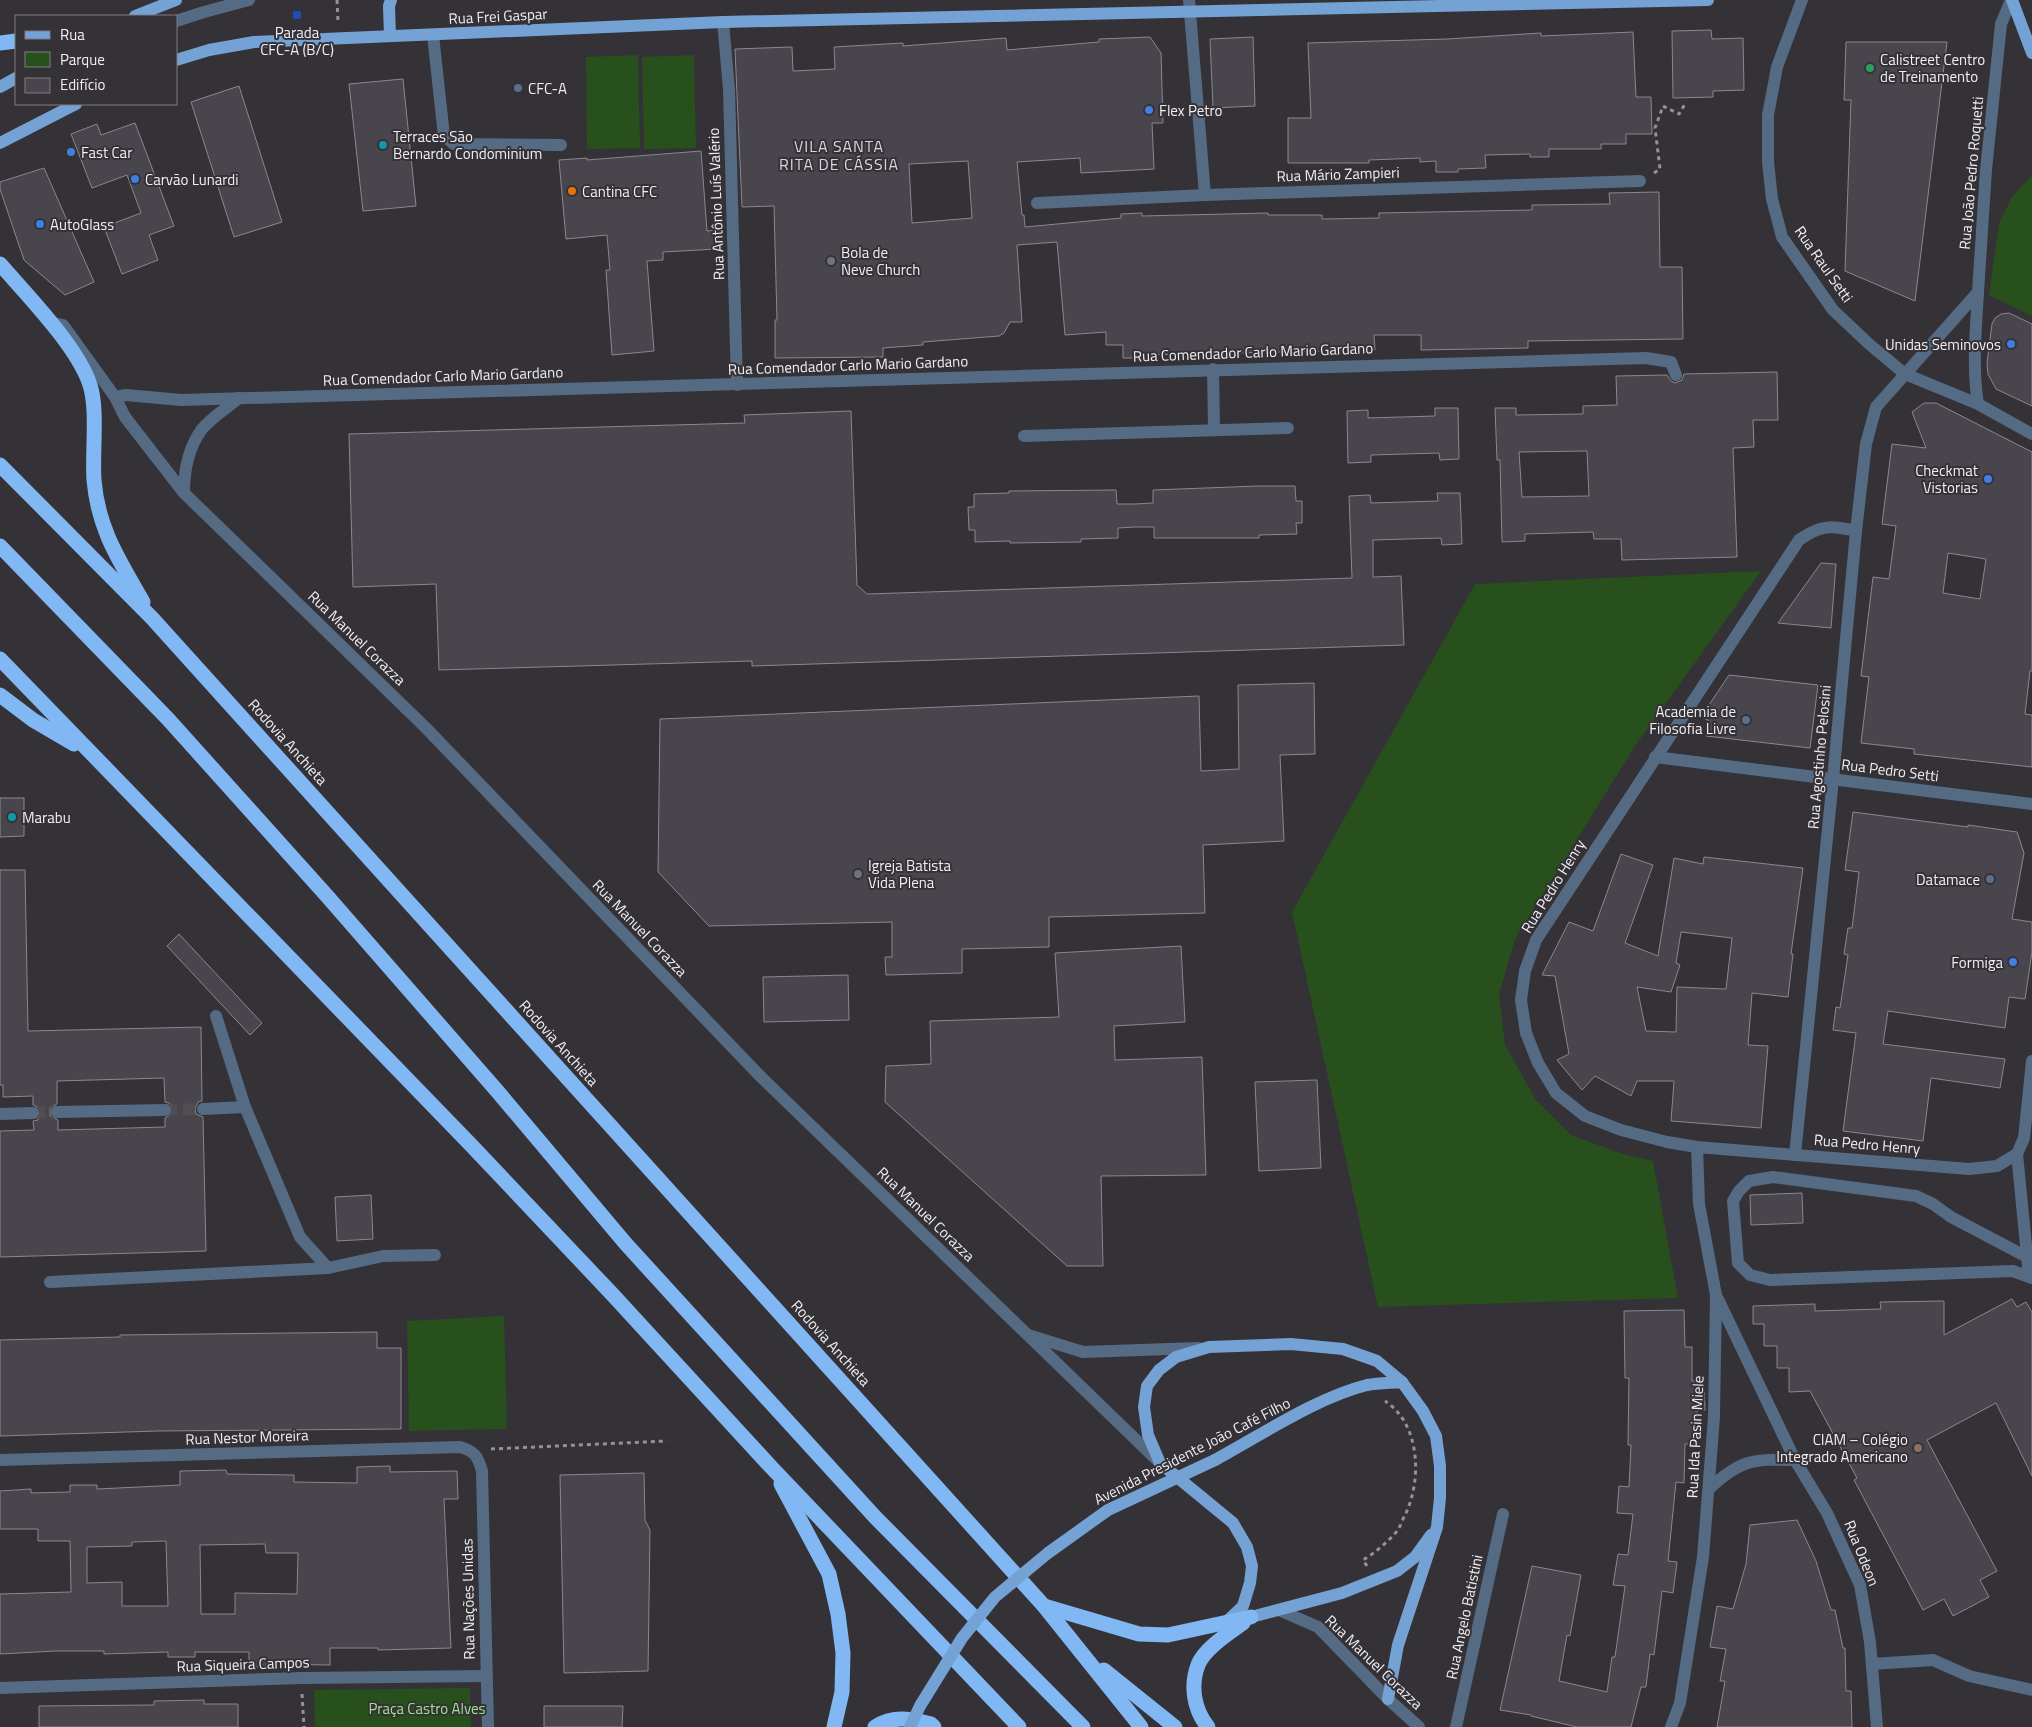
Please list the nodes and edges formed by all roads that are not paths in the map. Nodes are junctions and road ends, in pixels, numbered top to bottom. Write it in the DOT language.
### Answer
graph roads {
  1 [pos="176,0"];
  2 [pos="248,0"];
  3 [pos="391,0"];
  4 [pos="1708,0"];
  5 [pos="1802,0"];
  6 [pos="2012,0"];
  7 [pos="1190,6"];
  8 [pos="138,15"];
  9 [pos="178,20"];
  10 [pos="723,22"];
  11 [pos="433,35"];
  12 [pos="390,36"];
  13 [pos="15,41"];
  14 [pos="0,43"];
  15 [pos="2032,53"];
  16 [pos="178,59"];
  17 [pos="15,79"];
  18 [pos="15,82"];
  19 [pos="0,87"];
  20 [pos="67,107"];
  21 [pos="0,144"];
  22 [pos="560,145"];
  23 [pos="1640,180"];
  24 [pos="1205,195"];
  25 [pos="1037,203"];
  26 [pos="0,264"];
  27 [pos="1978,292"];
  28 [pos="49,322"];
  29 [pos="1213,369"];
  30 [pos="1905,374"];
  31 [pos="1676,375"];
  32 [pos="737,385"];
  33 [pos="115,397"];
  34 [pos="239,398"];
  35 [pos="1978,404"];
  36 [pos="1288,428"];
  37 [pos="1214,430"];
  38 [pos="2032,434"];
  39 [pos="1024,436"];
  40 [pos="0,465"];
  41 [pos="184,493"];
  42 [pos="1856,531"];
  43 [pos="0,546"];
  44 [pos="152,618"];
  45 [pos="0,659"];
  46 [pos="0,695"];
  47 [pos="92,755"];
  48 [pos="1655,757"];
  49 [pos="1833,779"];
  50 [pos="2032,804"];
  51 [pos="216,1016"];
  52 [pos="2032,1062"];
  53 [pos="245,1107"];
  54 [pos="203,1109"];
  55 [pos="165,1110"];
  56 [pos="33,1112"];
  57 [pos="58,1112"];
  58 [pos="0,1114"];
  59 [pos="1697,1146"];
  60 [pos="2017,1154"];
  61 [pos="1795,1155"];
  62 [pos="435,1255"];
  63 [pos="2029,1258"];
  64 [pos="328,1268"];
  65 [pos="2030,1277"];
  66 [pos="50,1282"];
  67 [pos="1716,1295"];
  68 [pos="1026,1334"];
  69 [pos="1209,1348"];
  70 [pos="1402,1382"];
  71 [pos="0,1460"];
  72 [pos="1795,1460"];
  73 [pos="1160,1463"];
  74 [pos="772,1468"];
  75 [pos="482,1471"];
  76 [pos="1710,1488"];
  77 [pos="1503,1514"];
  78 [pos="1437,1528"];
  79 [pos="1044,1606"];
  80 [pos="1279,1610"];
  81 [pos="1251,1617"];
  82 [pos="1226,1624"];
  83 [pos="1083,1654"];
  84 [pos="1872,1664"];
  85 [pos="486,1676"];
  86 [pos="0,1688"];
  87 [pos="2032,1690"];
  88 [pos="1388,1699"];
  89 [pos="488,1727"];
  90 [pos="834,1727"];
  91 [pos="875,1727"];
  92 [pos="910,1727"];
  93 [pos="934,1727"];
  94 [pos="1019,1727"];
  95 [pos="1083,1727"];
  96 [pos="1141,1727"];
  97 [pos="1175,1727"];
  98 [pos="1208,1727"];
  99 [pos="1419,1727"];
  100 [pos="1456,1727"];
  101 [pos="1671,1727"];
  102 [pos="1877,1727"];
  1 -- 8 [label="main road"];
  2 -- 9 [label="street"];
  3 -- 12 [label="main road"];
  4 -- 7 [label="main road, Rua Frei Gaspar"];
  5 -- 30 [label="street, Rua Raul Setti"];
  6 -- 15 [label="main road"];
  6 -- 27 [label="street, Rua João Pedro Roquetti"];
  7 -- 10 [label="main road, Rua Frei Gaspar"];
  7 -- 24 [label="street"];
  10 -- 11 [label="main road, Rua Frei Gaspar"];
  10 -- 32 [label="street, Rua Antônio Luís Valério"];
  11 -- 12 [label="main road, Rua Frei Gaspar"];
  11 -- 22 [label="street"];
  12 -- 16 [label="main road, Rua Frei Gaspar"];
  13 -- 14 [label="highway"];
  17 -- 19 [label="main road"];
  18 -- 19 [label="street"];
  20 -- 21 [label="main road"];
  23 -- 24 [label="street, Rua Mário Zampieri"];
  24 -- 25 [label="street, Rua Mário Zampieri"];
  26 -- 28 [label="highway"];
  27 -- 30 [label="street"];
  27 -- 35 [label="street, Rua João Pedro Roquetti"];
  28 -- 33 [label="street"];
  28 -- 44 [label="highway"];
  29 -- 31 [label="street, Rua Comendador Carlo Mario Gardano"];
  29 -- 32 [label="street, Rua Comendador Carlo Mario Gardano"];
  29 -- 37 [label="street"];
  30 -- 35 [label="street, Rua Raul Setti"];
  30 -- 42 [label="street, Rua Agostinho Pelosini"];
  32 -- 34 [label="street, Rua Comendador Carlo Mario Gardano"];
  33 -- 34 [label="street, Rua Comendador Carlo Mario Gardano"];
  33 -- 41 [label="street, Rua Manuel Corazza"];
  34 -- 41 [label="street"];
  35 -- 38 [label="street, Rua Raul Setti"];
  36 -- 37 [label="street"];
  37 -- 39 [label="street"];
  40 -- 44 [label="highway, Rodovia Anchieta"];
  41 -- 68 [label="street, Rua Manuel Corazza"];
  42 -- 48 [label="street, Rua Pedro Henry"];
  42 -- 49 [label="street, Rua Agostinho Pelosini"];
  43 -- 95 [label="highway"];
  44 -- 79 [label="highway, Rodovia Anchieta"];
  45 -- 47 [label="highway"];
  46 -- 47 [label="highway"];
  47 -- 74 [label="highway"];
  48 -- 49 [label="street, Rua Pedro Setti"];
  48 -- 59 [label="street, Rua Pedro Henry"];
  49 -- 50 [label="street, Rua Pedro Setti"];
  49 -- 61 [label="street, Rua Agostinho Pelosini"];
  51 -- 53 [label="street"];
  52 -- 60 [label="street"];
  53 -- 54 [label="street"];
  53 -- 64 [label="street"];
  55 -- 57 [label="street"];
  56 -- 58 [label="street"];
  59 -- 61 [label="street, Rua Pedro Henry"];
  59 -- 67 [label="street, Rua Ida Pasin Miele"];
  60 -- 61 [label="street, Rua Pedro Henry"];
  60 -- 63 [label="street"];
  62 -- 64 [label="street"];
  63 -- 65 [label="street"];
  63 -- 65 [label="street"];
  64 -- 66 [label="street"];
  67 -- 72 [label="street, Rua Odeon"];
  67 -- 76 [label="street, Rua Ida Pasin Miele"];
  68 -- 69 [label="street"];
  68 -- 73 [label="street, Rua Manuel Corazza"];
  69 -- 70 [label="main road"];
  69 -- 73 [label="main road"];
  70 -- 78 [label="main road"];
  70 -- 92 [label="main road, Avenida Presidente João Café Filho, bridge"];
  71 -- 75 [label="street, Rua Nestor Moreira"];
  72 -- 76 [label="street"];
  72 -- 84 [label="street, Rua Odeon"];
  73 -- 82 [label="main road"];
  74 -- 90 [label="highway"];
  74 -- 94 [label="highway"];
  75 -- 85 [label="street, Rua Nações Unidas"];
  76 -- 101 [label="street, Rua Ida Pasin Miele"];
  77 -- 100 [label="street, Rua Angelo Batistini"];
  78 -- 80 [label="main road"];
  78 -- 88 [label="main road"];
  79 -- 82 [label="highway"];
  79 -- 83 [label="highway, Rodovia Anchieta"];
  80 -- 81 [label="main road"];
  80 -- 88 [label="street, Rua Manuel Corazza"];
  81 -- 82 [label="highway"];
  81 -- 98 [label="highway"];
  83 -- 96 [label="highway, Rodovia Anchieta"];
  83 -- 97 [label="highway, Rodovia Anchieta"];
  84 -- 87 [label="street"];
  84 -- 102 [label="street, Rua Odeon"];
  85 -- 86 [label="street, Rua Siqueira Campos"];
  85 -- 89 [label="street, Rua Nações Unidas"];
  88 -- 99 [label="street, Rua Manuel Corazza"];
  91 -- 93 [label="highway"];
}
